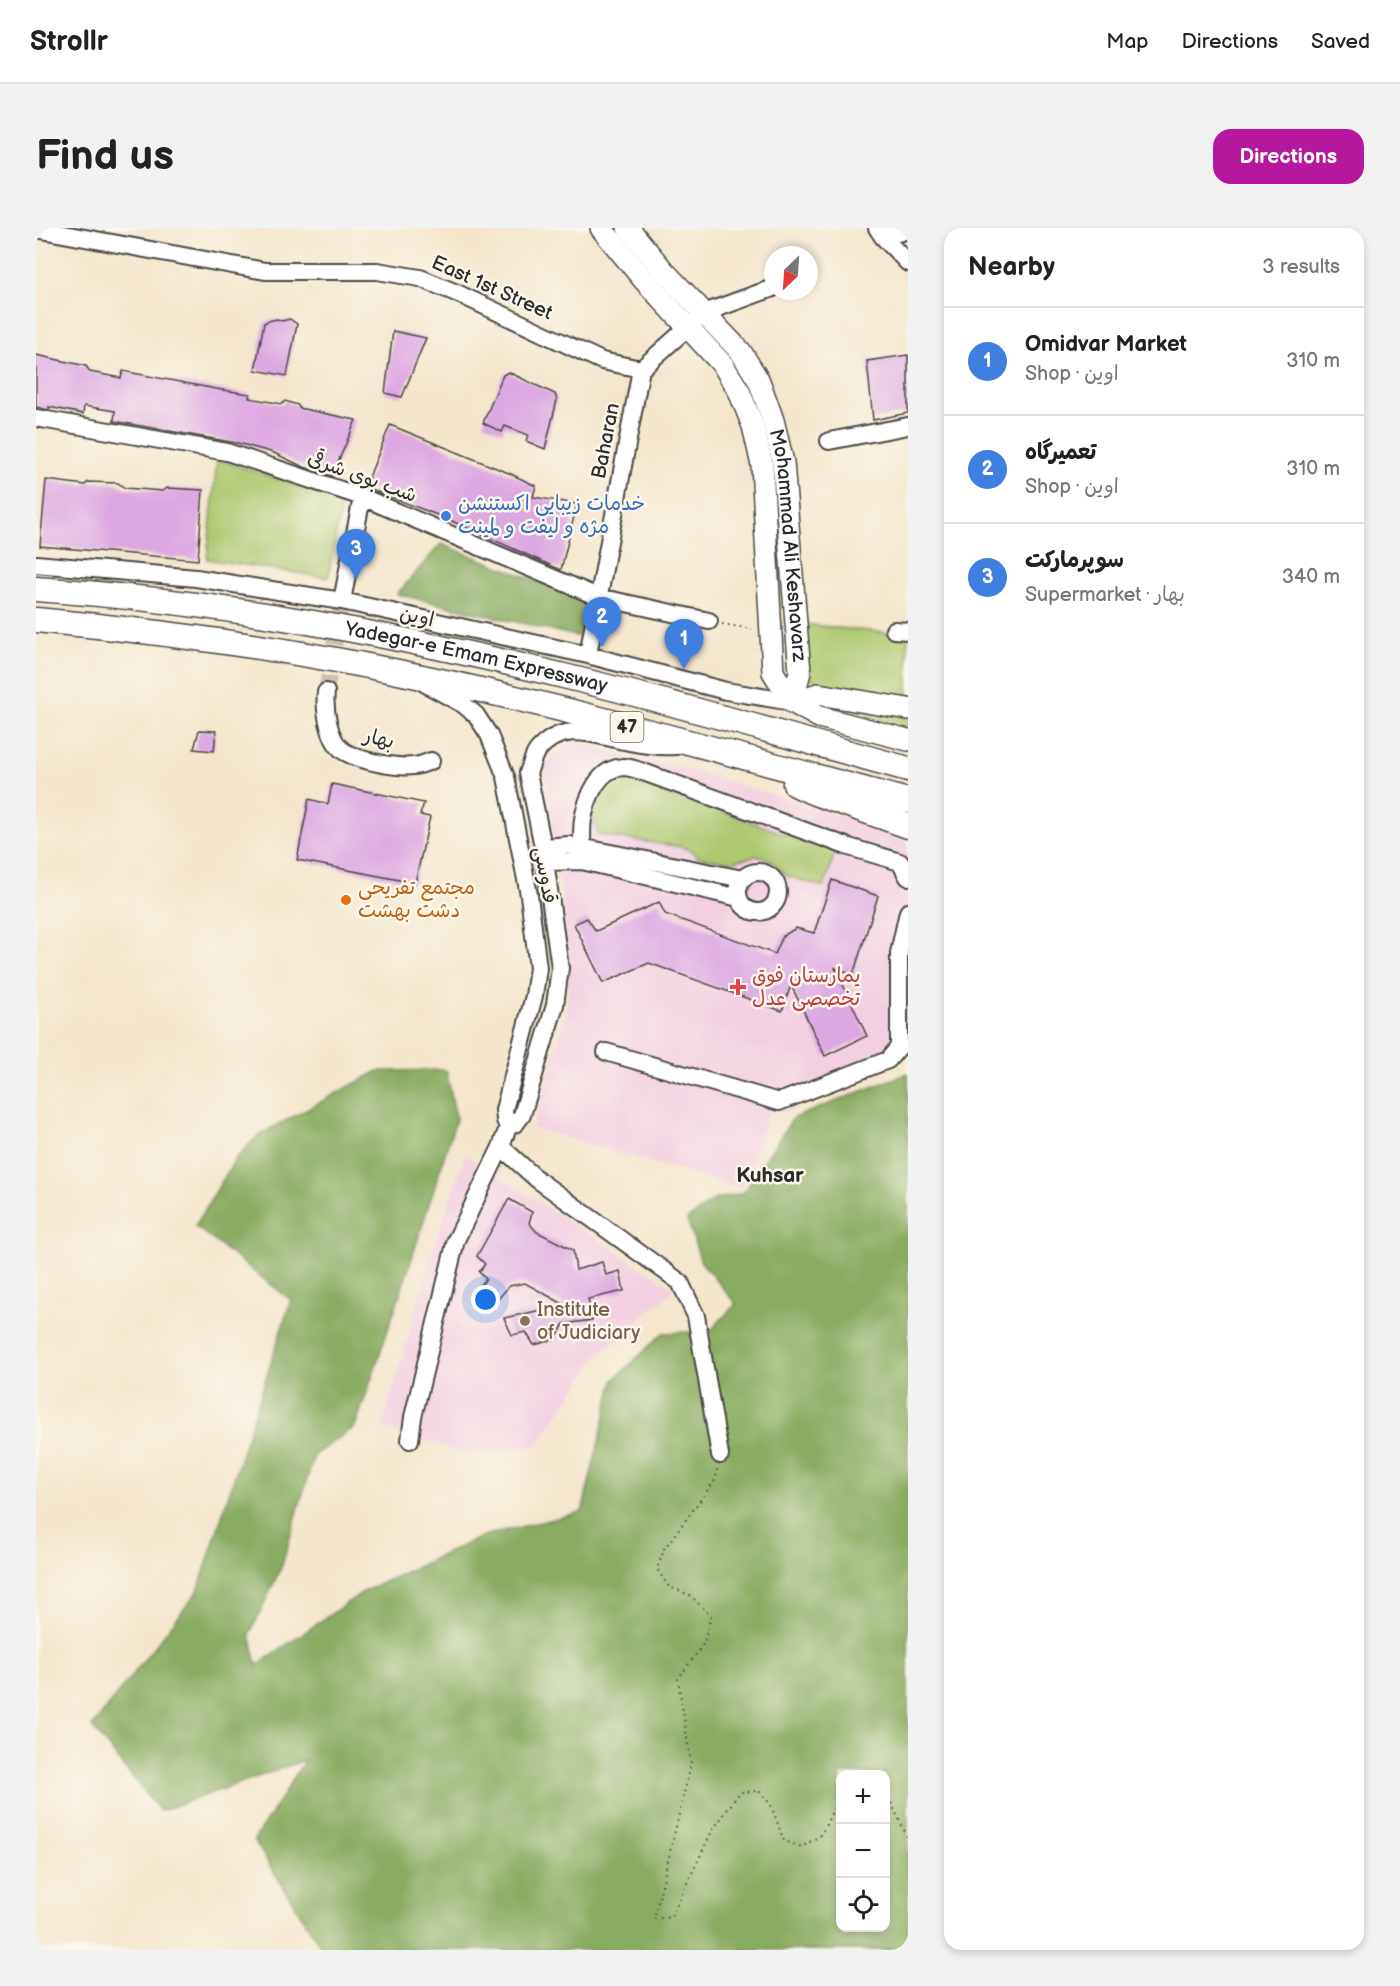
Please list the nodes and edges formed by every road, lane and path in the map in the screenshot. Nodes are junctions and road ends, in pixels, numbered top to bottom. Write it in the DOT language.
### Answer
graph roads {
  1 [pos="601,228"];
  2 [pos="628,228"];
  3 [pos="36,229"];
  4 [pos="908,230"];
  5 [pos="880,232"];
  6 [pos="908,263"];
  7 [pos="764,292"];
  8 [pos="696,321"];
  9 [pos="641,369"];
  10 [pos="36,418"];
  11 [pos="908,426"];
  12 [pos="829,441"];
  13 [pos="362,497"];
  14 [pos="36,564"];
  15 [pos="36,589"];
  16 [pos="598,597"];
  17 [pos="342,601"];
  18 [pos="36,620"];
  19 [pos="708,621"];
  20 [pos="770,633"];
  21 [pos="588,655"];
  22 [pos="405,673"];
  23 [pos="326,692"];
  24 [pos="792,702"];
  25 [pos="908,709"];
  26 [pos="908,740"];
  27 [pos="695,745"];
  28 [pos="745,759"];
  29 [pos="431,761"];
  30 [pos="908,769"];
  31 [pos="528,772"];
  32 [pos="506,777"];
  33 [pos="908,801"];
  34 [pos="908,826"];
  35 [pos="544,854"];
  36 [pos="583,854"];
  37 [pos="908,877"];
  38 [pos="743,879"];
  39 [pos="739,898"];
  40 [pos="908,912"];
  41 [pos="606,1052"];
  42 [pos="508,1127"];
  43 [pos="501,1148"];
  44 [pos="410,1440"];
  45 [pos="720,1455"];
  46 [pos="890,1802"];
  47 [pos="836,1803"];
  48 [pos="908,1838"];
  1 -- 8 [label="main road, Mohammad Ali Keshavarz"];
  2 -- 8 [label="main road, Mohammad Ali Keshavarz"];
  3 -- 9 [label="street, East 1st Street"];
  4 -- 5 [label="street"];
  5 -- 6 [label="street"];
  7 -- 8 [label="street"];
  8 -- 9 [label="street"];
  8 -- 20 [label="main road, Mohammad Ali Keshavarz"];
  8 -- 24 [label="main road, Mohammad Ali Keshavarz"];
  9 -- 16 [label="street, Baharan"];
  10 -- 13 [label="street, شب بوی شرقی"];
  11 -- 12 [label="street"];
  13 -- 16 [label="street, شب بوی شرقی"];
  13 -- 17 [label="street"];
  14 -- 17 [label="street, اوین"];
  15 -- 30 [label="highway, Yadegar-e Emam Expressway / 47"];
  16 -- 19 [label="street, شب بوی شرقی"];
  16 -- 21 [label="street, Baharan"];
  17 -- 21 [label="street, اوین"];
  18 -- 22 [label="highway, Yadegar-e Emam Expressway / 47"];
  19 -- 20 [label="path"];
  20 -- 24 [label="main road, Mohammad Ali Keshavarz"];
  21 -- 24 [label="street, اوین"];
  22 -- 27 [label="highway, Yadegar-e Emam Expressway / 47"];
  22 -- 32 [label="street, قدوسی"];
  23 -- 29 [label="street, بهار"];
  24 -- 25 [label="main road, اوین"];
  24 -- 26 [label="main road, اوین"];
  27 -- 28 [label="highway, Yadegar-e Emam Expressway / 47"];
  27 -- 31 [label="street"];
  28 -- 33 [label="highway, Yadegar-e Emam Expressway / 47"];
  28 -- 34 [label="highway"];
  31 -- 32 [label="street"];
  31 -- 35 [label="street"];
  32 -- 42 [label="street, قدوسی"];
  35 -- 36 [label="street"];
  35 -- 42 [label="street"];
  36 -- 37 [label="street"];
  36 -- 38 [label="street"];
  36 -- 39 [label="street"];
  38 -- 39 [label="street"];
  38 -- 39 [label="street"];
  40 -- 41 [label="street"];
  42 -- 43 [label="street"];
  43 -- 44 [label="street"];
  43 -- 45 [label="street"];
  45 -- 47 [label="path"];
  46 -- 48 [label="path"];
}
